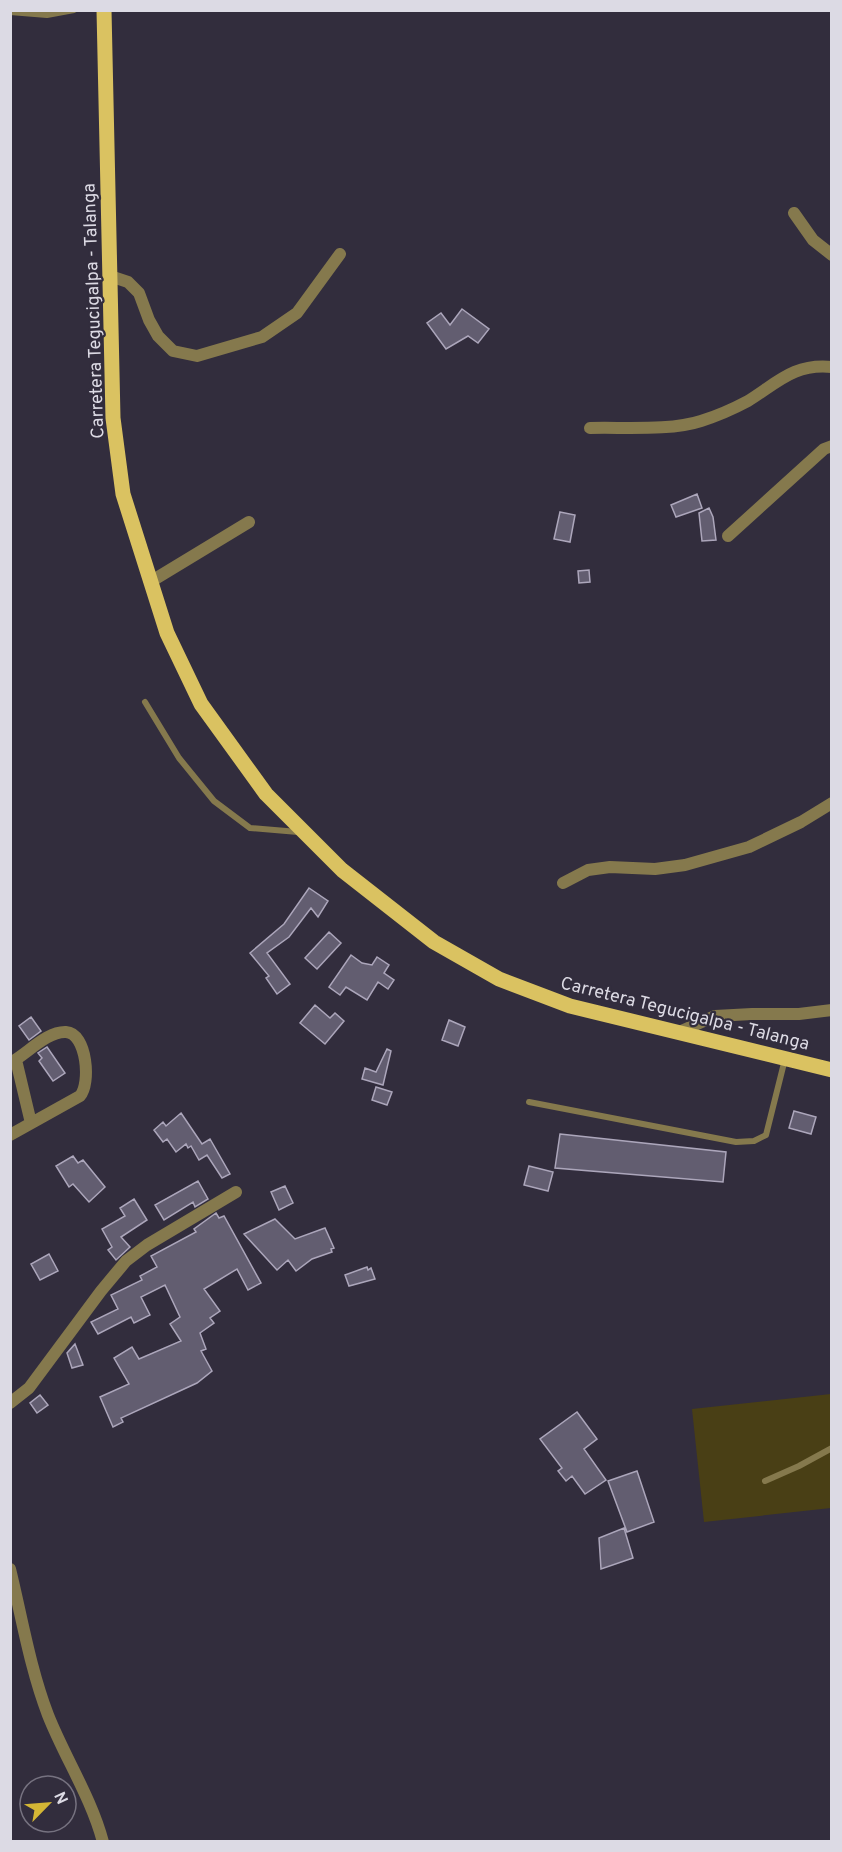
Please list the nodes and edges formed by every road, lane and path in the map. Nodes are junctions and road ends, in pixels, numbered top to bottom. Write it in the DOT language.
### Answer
graph roads {
  1 [pos="74,10"];
  2 [pos="104,10"];
  3 [pos="10,12"];
  4 [pos="794,213"];
  5 [pos="340,254"];
  6 [pos="831,255"];
  7 [pos="110,276"];
  8 [pos="831,367"];
  9 [pos="590,428"];
  10 [pos="831,446"];
  11 [pos="249,522"];
  12 [pos="728,536"];
  13 [pos="150,582"];
  14 [pos="145,702"];
  15 [pos="831,803"];
  16 [pos="305,832"];
  17 [pos="563,883"];
  18 [pos="831,1011"];
  19 [pos="677,1034"];
  20 [pos="785,1059"];
  21 [pos="13,1062"];
  22 [pos="831,1070"];
  23 [pos="529,1102"];
  24 [pos="31,1123"];
  25 [pos="10,1135"];
  26 [pos="236,1192"];
  27 [pos="10,1403"];
  28 [pos="831,1448"];
  29 [pos="765,1481"];
  30 [pos="10,1569"];
  31 [pos="103,1842"];
  1 -- 3 [label="lane"];
  2 -- 7 [label="main road, Carretera Tegucigalpa - Talanga"];
  4 -- 6 [label="street"];
  5 -- 7 [label="street"];
  7 -- 13 [label="main road, Carretera Tegucigalpa - Talanga"];
  8 -- 9 [label="street"];
  10 -- 12 [label="street"];
  11 -- 13 [label="street"];
  13 -- 16 [label="main road, Carretera Tegucigalpa - Talanga"];
  14 -- 16 [label="lane"];
  15 -- 17 [label="street"];
  16 -- 19 [label="main road, Carretera Tegucigalpa - Talanga"];
  18 -- 19 [label="street"];
  19 -- 20 [label="main road, Carretera Tegucigalpa - Talanga"];
  20 -- 22 [label="main road, Carretera Tegucigalpa - Talanga"];
  20 -- 23 [label="lane"];
  21 -- 24 [label="street"];
  21 -- 24 [label="street"];
  24 -- 25 [label="street"];
  26 -- 27 [label="street"];
  28 -- 29 [label="lane"];
  30 -- 31 [label="street"];
}
